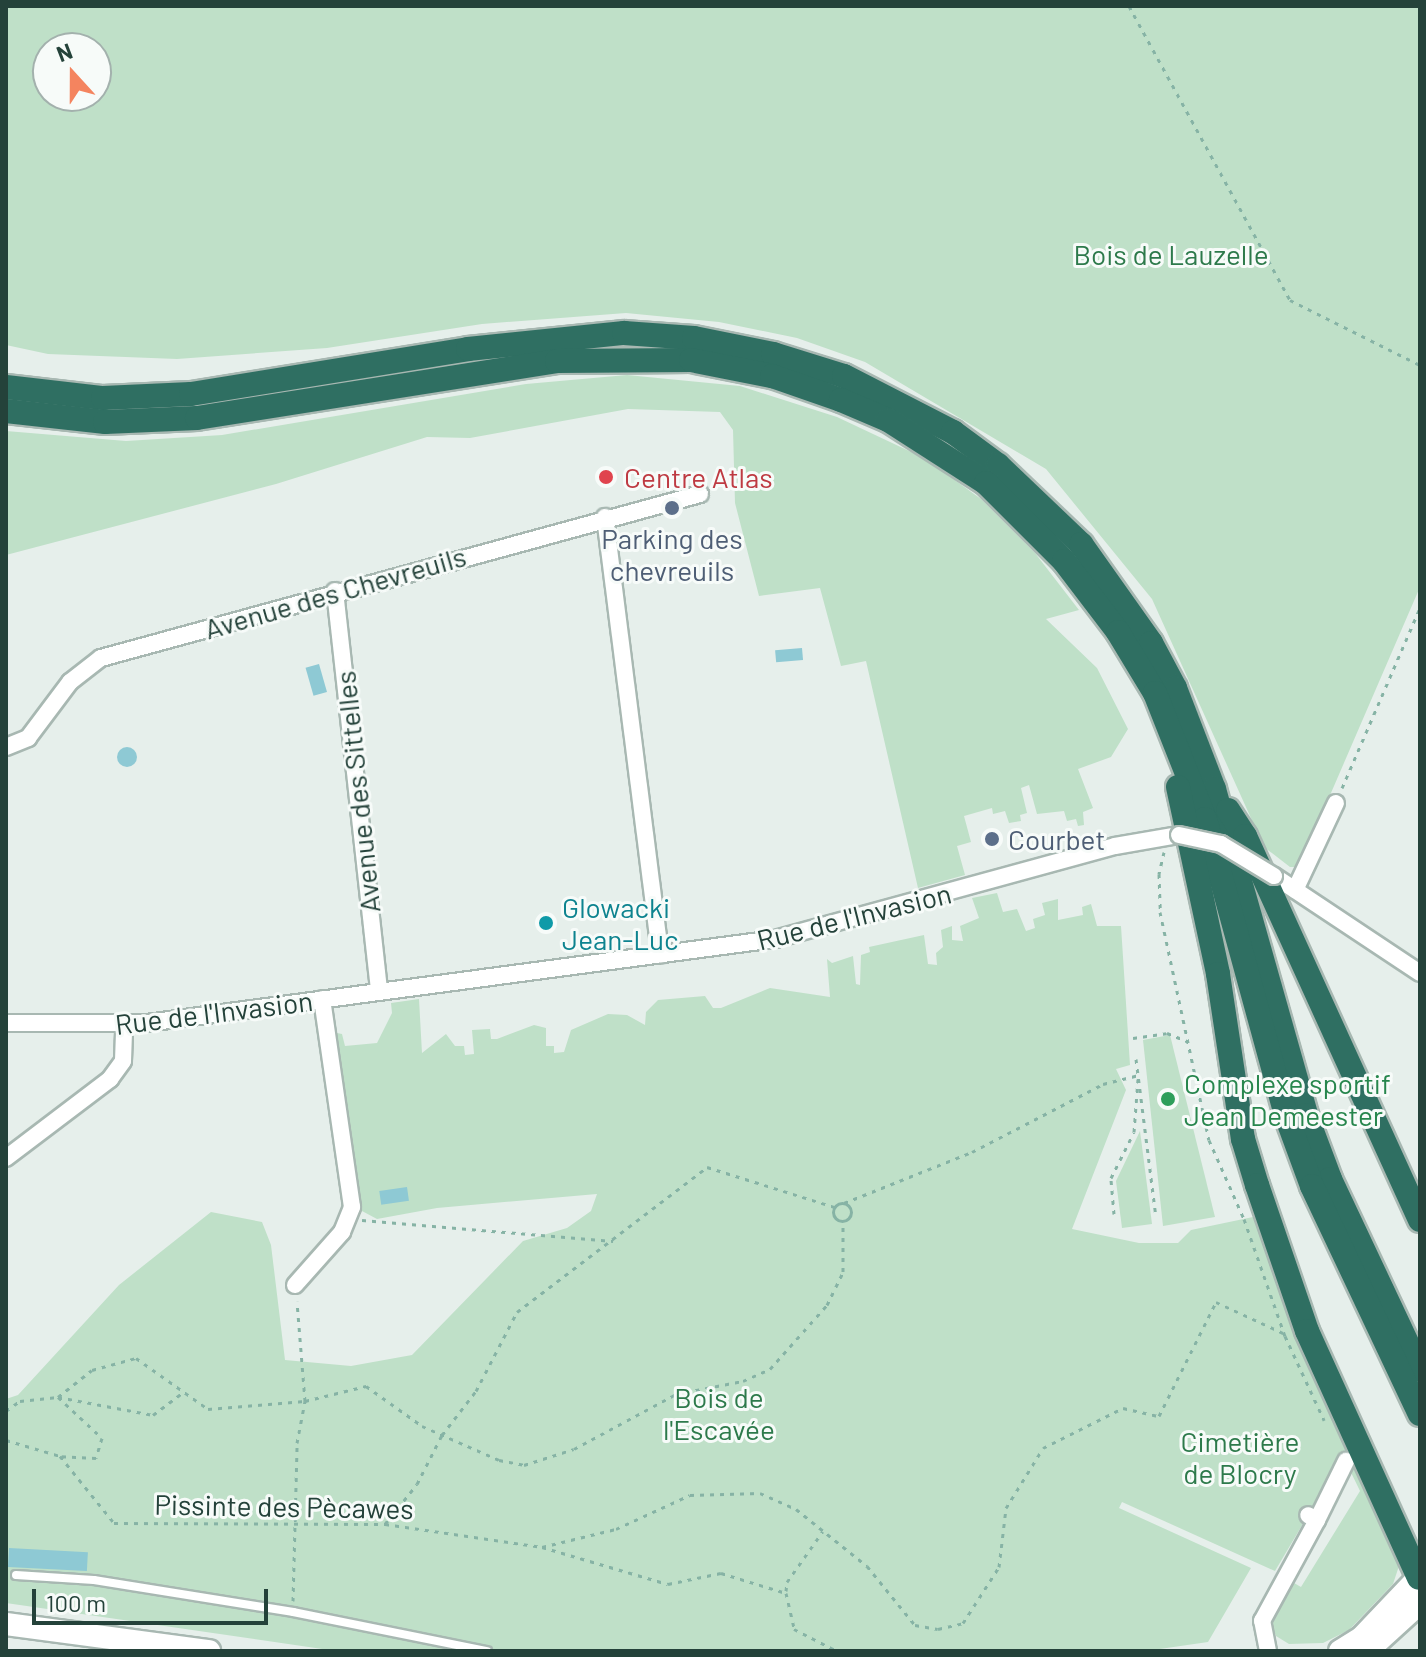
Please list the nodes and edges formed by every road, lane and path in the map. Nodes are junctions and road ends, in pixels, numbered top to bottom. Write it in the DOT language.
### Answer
graph roads {
  1 [pos="1129,6"];
  2 [pos="1420,365"];
  3 [pos="6,387"];
  4 [pos="6,411"];
  5 [pos="700,494"];
  6 [pos="605,517"];
  7 [pos="335,591"];
  8 [pos="1420,608"];
  9 [pos="1118,632"];
  10 [pos="6,747"];
  11 [pos="1214,789"];
  12 [pos="1336,803"];
  13 [pos="1173,835"];
  14 [pos="1295,890"];
  15 [pos="660,955"];
  16 [pos="1420,973"];
  17 [pos="379,992"];
  18 [pos="322,999"];
  19 [pos="6,1023"];
  20 [pos="124,1025"];
  21 [pos="1133,1038"];
  22 [pos="1187,1041"];
  23 [pos="1136,1059"];
  24 [pos="1139,1075"];
  25 [pos="6,1158"];
  26 [pos="844,1203"];
  27 [pos="835,1207"];
  28 [pos="1114,1214"];
  29 [pos="1156,1217"];
  30 [pos="349,1219"];
  31 [pos="1420,1220"];
  32 [pos="843,1221"];
  33 [pos="613,1241"];
  34 [pos="295,1285"];
  35 [pos="1283,1333"];
  36 [pos="1420,1370"];
  37 [pos="184,1392"];
  38 [pos="58,1397"];
  39 [pos="305,1401"];
  40 [pos="6,1411"];
  41 [pos="1420,1414"];
  42 [pos="1331,1431"];
  43 [pos="442,1435"];
  44 [pos="6,1440"];
  45 [pos="60,1456"];
  46 [pos="1346,1461"];
  47 [pos="297,1523"];
  48 [pos="385,1524"];
  49 [pos="823,1531"];
  50 [pos="542,1547"];
  51 [pos="16,1575"];
  52 [pos="1419,1577"];
  53 [pos="786,1593"];
  54 [pos="1420,1603"];
  55 [pos="293,1612"];
  56 [pos="6,1624"];
  57 [pos="34,1632"];
  58 [pos="6,1634"];
  59 [pos="209,1651"];
  60 [pos="487,1651"];
  61 [pos="837,1651"];
  62 [pos="1268,1651"];
  63 [pos="1340,1651"];
  64 [pos="1368,1651"];
  1 -- 2 [label="path"];
  3 -- 11 [label="highway"];
  4 -- 9 [label="highway"];
  5 -- 6 [label="street, Avenue des Chevreuils"];
  6 -- 7 [label="street, Avenue des Chevreuils"];
  6 -- 15 [label="street"];
  7 -- 10 [label="street, Avenue des Chevreuils"];
  7 -- 17 [label="street, Avenue des Sittelles"];
  8 -- 12 [label="path"];
  9 -- 41 [label="highway"];
  9 -- 52 [label="highway"];
  11 -- 31 [label="highway"];
  11 -- 36 [label="highway"];
  12 -- 14 [label="street"];
  13 -- 14 [label="street, Rue de l'Invasion, bridge"];
  13 -- 15 [label="street, Rue de l'Invasion"];
  13 -- 22 [label="path"];
  14 -- 16 [label="street, Rue de l'Invasion"];
  15 -- 17 [label="street, Rue de l'Invasion"];
  17 -- 18 [label="street, Rue de l'Invasion"];
  18 -- 20 [label="street, Rue de l'Invasion"];
  18 -- 30 [label="street"];
  19 -- 20 [label="street, Rue de l'Invasion"];
  20 -- 25 [label="street"];
  21 -- 22 [label="path"];
  22 -- 35 [label="path"];
  23 -- 24 [label="path"];
  24 -- 26 [label="path"];
  24 -- 28 [label="path"];
  24 -- 29 [label="path"];
  26 -- 27 [label="path"];
  26 -- 32 [label="path"];
  27 -- 32 [label="path"];
  27 -- 33 [label="path"];
  30 -- 33 [label="path"];
  30 -- 34 [label="street"];
  32 -- 43 [label="path"];
  33 -- 43 [label="path"];
  34 -- 39 [label="path"];
  35 -- 42 [label="path"];
  35 -- 49 [label="path"];
  37 -- 38 [label="path"];
  37 -- 38 [label="path"];
  37 -- 39 [label="path"];
  38 -- 40 [label="path"];
  38 -- 45 [label="path"];
  39 -- 43 [label="path"];
  39 -- 47 [label="path"];
  43 -- 48 [label="path"];
  44 -- 45 [label="path"];
  45 -- 47 [label="path, Pissinte des Pècawes"];
  46 -- 62 [label="street"];
  47 -- 48 [label="path, Pissinte des Pècawes"];
  47 -- 55 [label="path"];
  48 -- 50 [label="path, Pissinte des Pècawes"];
  49 -- 50 [label="path"];
  49 -- 53 [label="path"];
  50 -- 53 [label="path, Pissinte des Pècawes"];
  51 -- 55 [label="lane"];
  52 -- 63 [label="main road"];
  53 -- 61 [label="path"];
  54 -- 64 [label="main road"];
  55 -- 60 [label="lane"];
  56 -- 57 [label="main road"];
  57 -- 58 [label="main road"];
  57 -- 59 [label="main road"];
}
